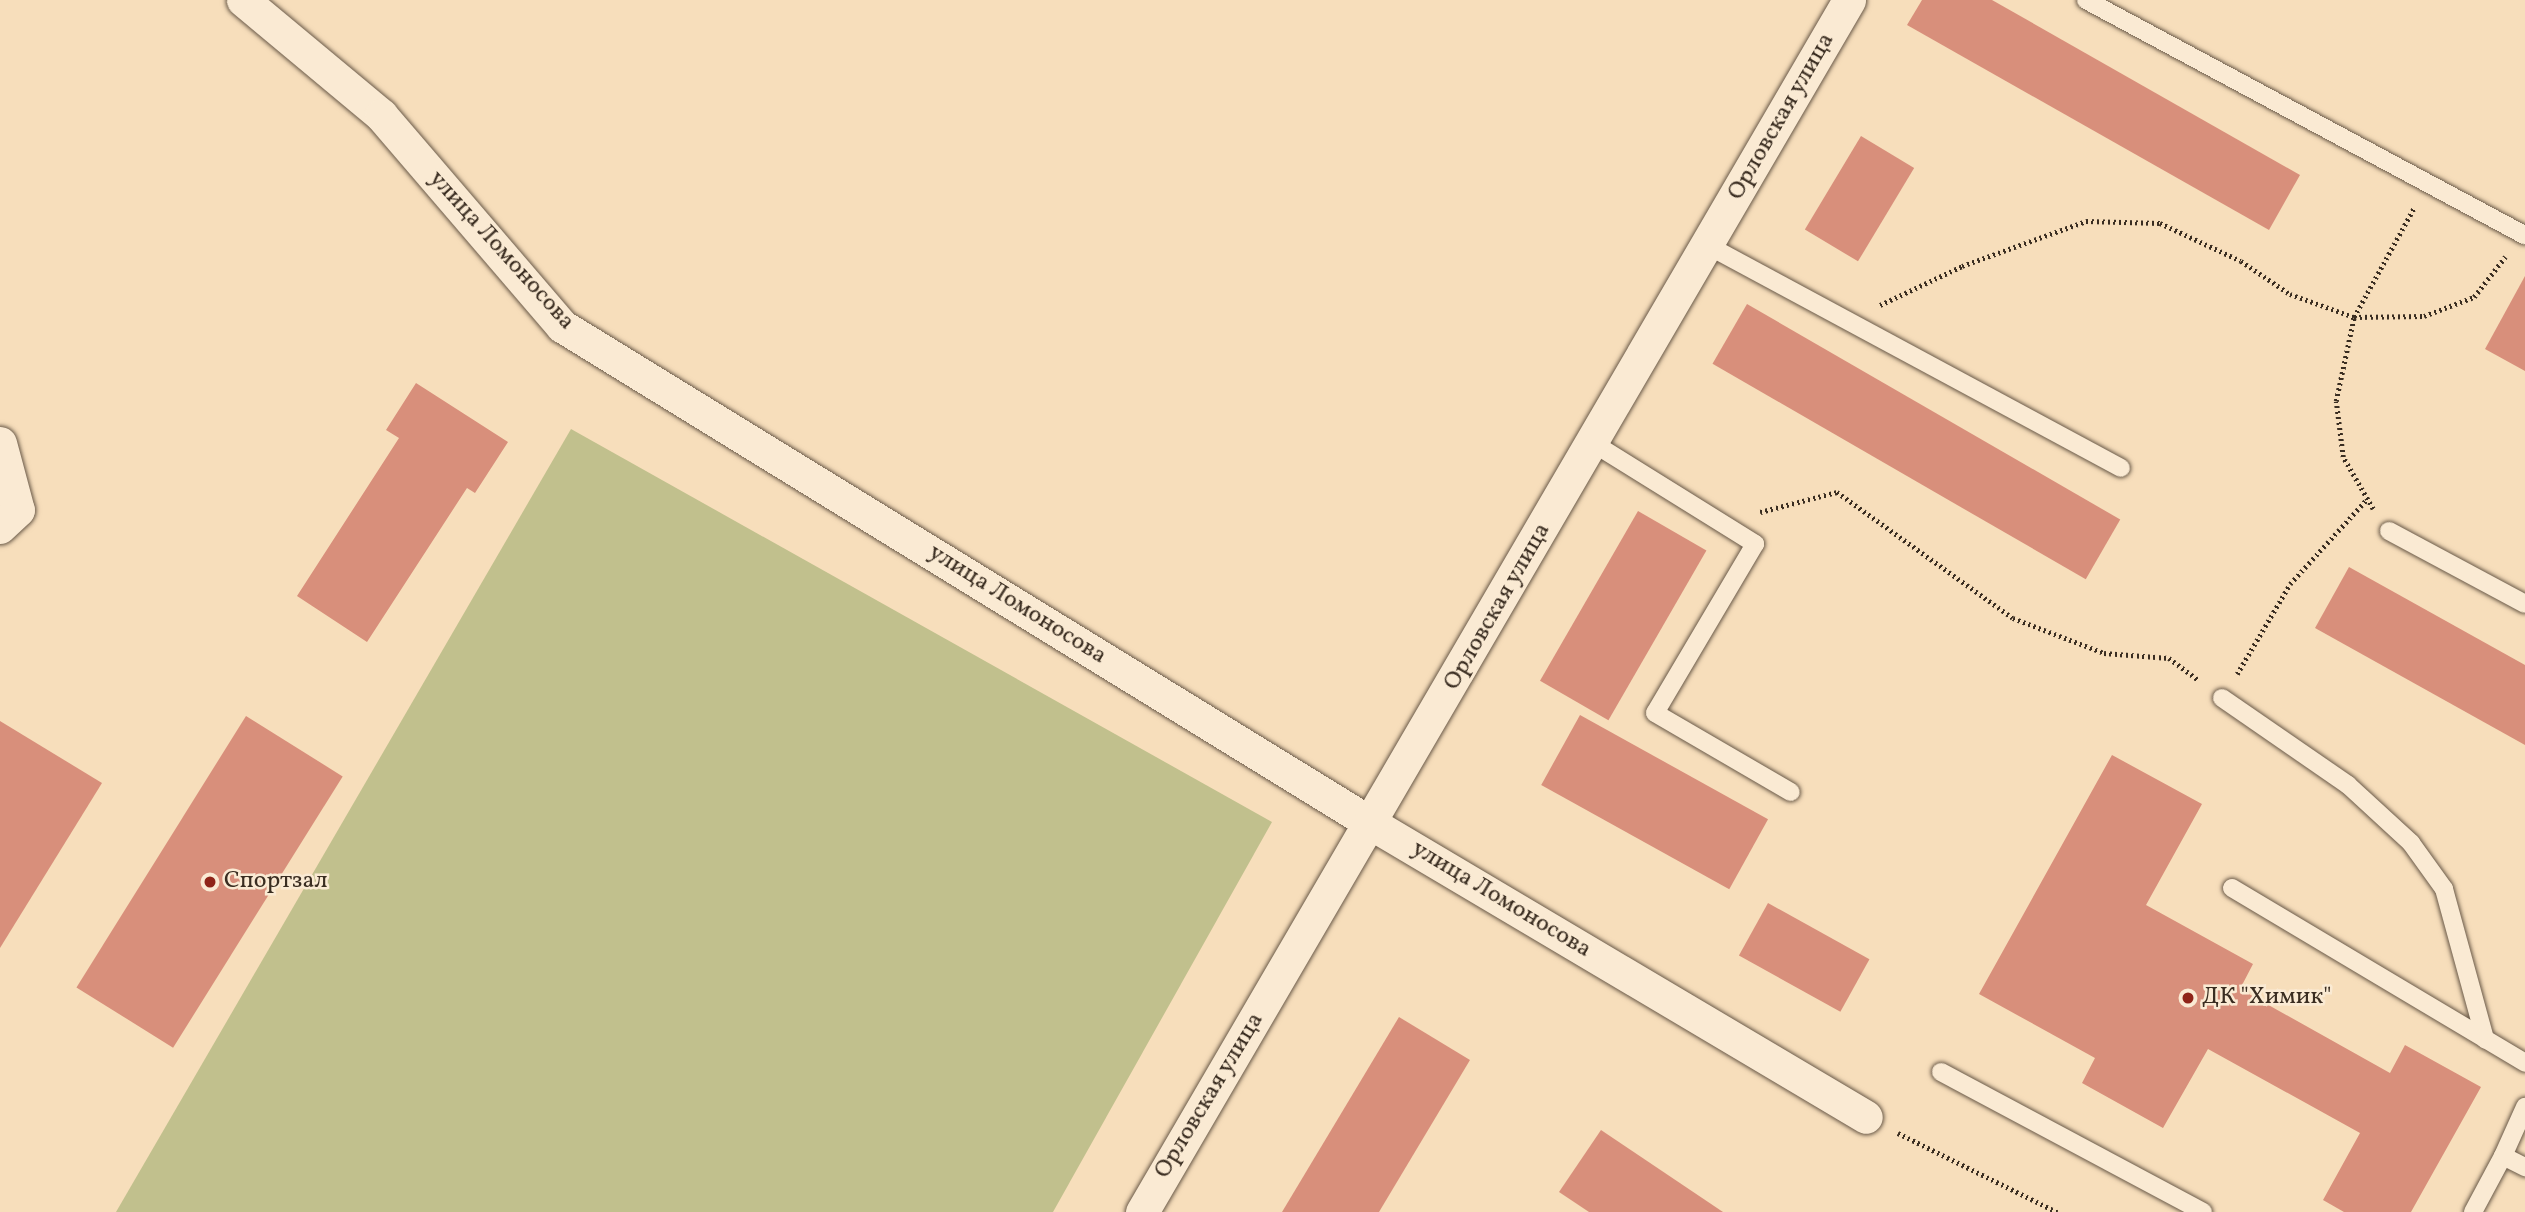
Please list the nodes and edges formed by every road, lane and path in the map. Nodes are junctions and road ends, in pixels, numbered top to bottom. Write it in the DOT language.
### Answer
graph roads {
  1 [pos="243,0"];
  2 [pos="1849,0"];
  3 [pos="2086,0"];
  4 [pos="2431,185"];
  5 [pos="2524,234"];
  6 [pos="1707,245"];
  7 [pos="2354,317"];
  8 [pos="1848,320"];
  9 [pos="0,443"];
  10 [pos="1593,443"];
  11 [pos="2121,468"];
  12 [pos="2367,499"];
  13 [pos="1720,522"];
  14 [pos="0,527"];
  15 [pos="2389,531"];
  16 [pos="2525,604"];
  17 [pos="2222,698"];
  18 [pos="1791,792"];
  19 [pos="1372,824"];
  20 [pos="2232,888"];
  21 [pos="2485,1039"];
  22 [pos="2525,1063"];
  23 [pos="1941,1072"];
  24 [pos="2525,1107"];
  25 [pos="1866,1116"];
  26 [pos="2503,1156"];
  27 [pos="2525,1167"];
  28 [pos="1142,1212"];
  29 [pos="2057,1212"];
  30 [pos="2203,1212"];
  31 [pos="2473,1212"];
  1 -- 19 [label="street, улица Ломоносова"];
  2 -- 6 [label="street, Орловская улица"];
  3 -- 4 [label="lane"];
  4 -- 5 [label="lane"];
  4 -- 7 [label="path"];
  5 -- 7 [label="path"];
  6 -- 8 [label="lane"];
  6 -- 10 [label="street, Орловская улица"];
  7 -- 8 [label="path"];
  7 -- 12 [label="path"];
  8 -- 11 [label="lane"];
  9 -- 14 [label="street"];
  10 -- 13 [label="lane"];
  10 -- 19 [label="street, Орловская улица"];
  12 -- 15 [label="path"];
  12 -- 17 [label="path"];
  13 -- 17 [label="path"];
  13 -- 18 [label="lane"];
  15 -- 16 [label="lane"];
  17 -- 21 [label="lane"];
  19 -- 25 [label="street, улица Ломоносова"];
  19 -- 28 [label="street, Орловская улица"];
  20 -- 21 [label="lane"];
  21 -- 22 [label="lane"];
  23 -- 30 [label="lane"];
  24 -- 26 [label="lane"];
  25 -- 29 [label="path"];
  26 -- 27 [label="lane"];
  26 -- 31 [label="lane"];
}
